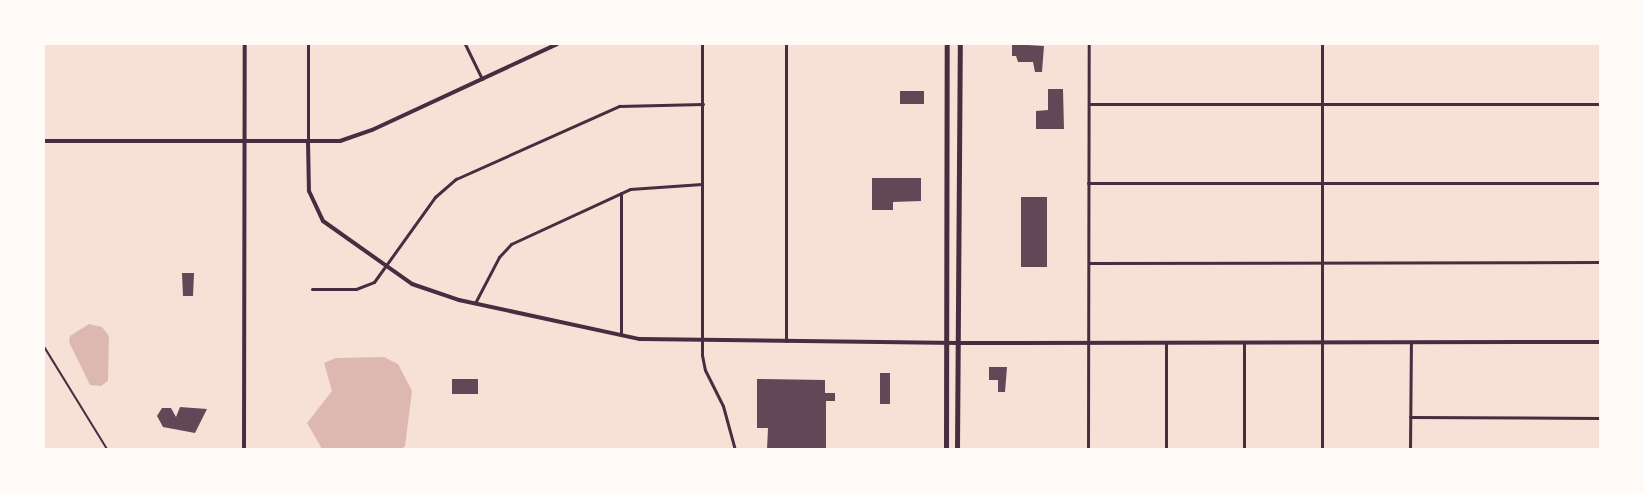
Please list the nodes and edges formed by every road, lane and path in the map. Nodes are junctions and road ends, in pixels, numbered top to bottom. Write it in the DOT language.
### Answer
graph roads {
  1 [pos="245,44"];
  2 [pos="308,44"];
  3 [pos="465,44"];
  4 [pos="557,44"];
  5 [pos="702,44"];
  6 [pos="786,44"];
  7 [pos="947,44"];
  8 [pos="960,44"];
  9 [pos="1089,44"];
  10 [pos="1322,44"];
  11 [pos="482,79"];
  12 [pos="1323,103"];
  13 [pos="703,104"];
  14 [pos="1089,104"];
  15 [pos="1600,104"];
  16 [pos="44,141"];
  17 [pos="244,141"];
  18 [pos="308,141"];
  19 [pos="1088,183"];
  20 [pos="1322,183"];
  21 [pos="1600,183"];
  22 [pos="702,184"];
  23 [pos="621,192"];
  24 [pos="1322,262"];
  25 [pos="1600,262"];
  26 [pos="1089,263"];
  27 [pos="386,267"];
  28 [pos="312,289"];
  29 [pos="475,303"];
  30 [pos="621,335"];
  31 [pos="702,341"];
  32 [pos="786,341"];
  33 [pos="1411,342"];
  34 [pos="1600,342"];
  35 [pos="947,343"];
  36 [pos="958,343"];
  37 [pos="1088,343"];
  38 [pos="1166,343"];
  39 [pos="1244,343"];
  40 [pos="1322,343"];
  41 [pos="44,346"];
  42 [pos="1410,417"];
  43 [pos="1600,418"];
  44 [pos="108,450"];
  45 [pos="244,450"];
  46 [pos="735,450"];
  47 [pos="946,450"];
  48 [pos="957,450"];
  49 [pos="1088,450"];
  50 [pos="1166,450"];
  51 [pos="1244,450"];
  52 [pos="1322,450"];
  53 [pos="1410,450"];
  1 -- 17 [label="street"];
  2 -- 18 [label="street"];
  3 -- 11 [label="street"];
  4 -- 11 [label="street"];
  5 -- 13 [label="street"];
  6 -- 32 [label="street"];
  7 -- 35 [label="main road"];
  8 -- 36 [label="main road"];
  9 -- 14 [label="street"];
  10 -- 12 [label="street"];
  11 -- 18 [label="street"];
  12 -- 14 [label="street"];
  12 -- 15 [label="street"];
  12 -- 20 [label="street"];
  13 -- 22 [label="street"];
  13 -- 27 [label="street"];
  14 -- 19 [label="street"];
  16 -- 17 [label="street"];
  17 -- 18 [label="street"];
  17 -- 45 [label="street"];
  18 -- 27 [label="street"];
  19 -- 20 [label="street"];
  19 -- 26 [label="street"];
  20 -- 21 [label="street"];
  20 -- 24 [label="street"];
  22 -- 23 [label="street"];
  22 -- 31 [label="street"];
  23 -- 29 [label="street"];
  23 -- 30 [label="street"];
  24 -- 25 [label="street"];
  24 -- 26 [label="street"];
  24 -- 40 [label="street"];
  26 -- 37 [label="street"];
  27 -- 28 [label="street"];
  27 -- 29 [label="street"];
  29 -- 30 [label="street"];
  30 -- 31 [label="street"];
  31 -- 32 [label="street"];
  31 -- 46 [label="street"];
  32 -- 35 [label="street"];
  33 -- 34 [label="street"];
  33 -- 40 [label="street"];
  33 -- 42 [label="street"];
  35 -- 36 [label="street"];
  35 -- 47 [label="main road"];
  36 -- 37 [label="street"];
  36 -- 48 [label="main road"];
  37 -- 38 [label="street"];
  37 -- 49 [label="street"];
  38 -- 39 [label="street"];
  38 -- 50 [label="street"];
  39 -- 40 [label="street"];
  39 -- 51 [label="street"];
  40 -- 52 [label="street"];
  41 -- 44 [label="path"];
  42 -- 43 [label="street"];
  42 -- 53 [label="street"];
}
